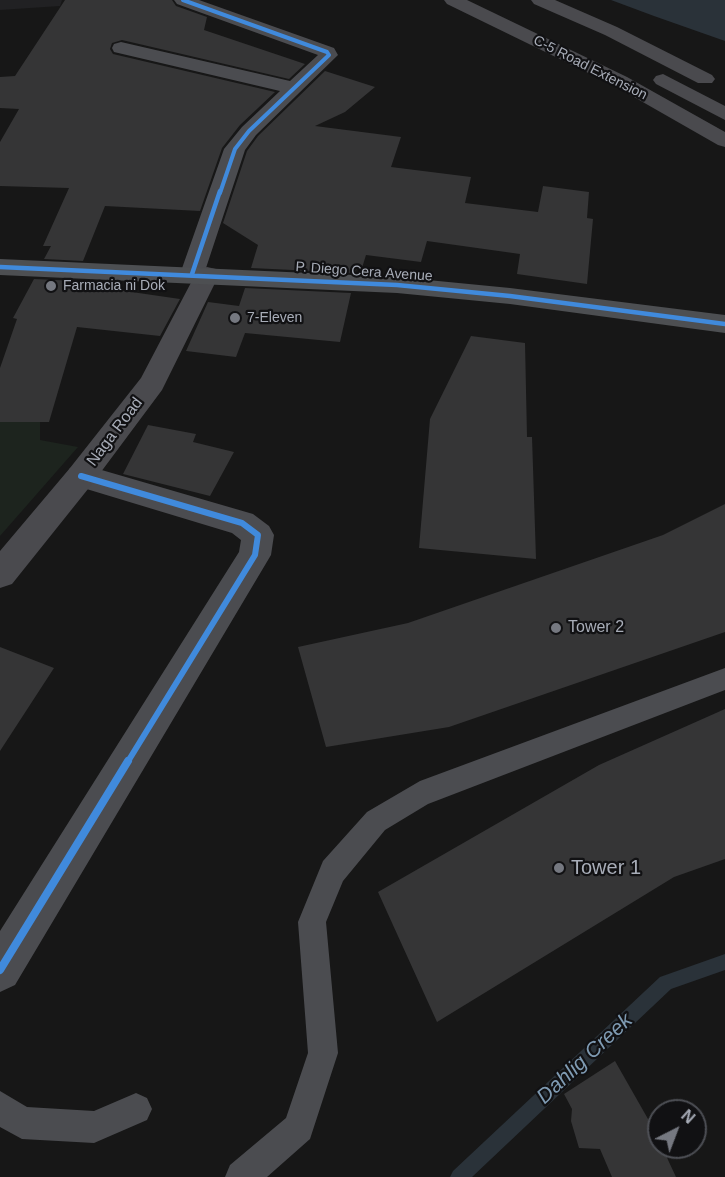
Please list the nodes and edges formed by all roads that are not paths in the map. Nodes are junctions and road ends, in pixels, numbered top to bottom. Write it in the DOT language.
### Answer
graph roads {
  1 [pos="183,0"];
  2 [pos="453,0"];
  3 [pos="484,0"];
  4 [pos="540,0"];
  5 [pos="512,8"];
  6 [pos="121,48"];
  7 [pos="644,70"];
  8 [pos="293,88"];
  9 [pos="725,90"];
  10 [pos="725,114"];
  11 [pos="725,141"];
  12 [pos="0,267"];
  13 [pos="200,274"];
  14 [pos="725,324"];
  15 [pos="81,476"];
  16 [pos="0,574"];
  17 [pos="725,679"];
  18 [pos="0,970"];
  19 [pos="0,1107"];
  20 [pos="136,1109"];
  21 [pos="242,1177"];
  1 -- 8 [label="street"];
  2 -- 11 [label="main road, C-5 Road Extension"];
  3 -- 5 [label="main road"];
  4 -- 9 [label="main road"];
  6 -- 8 [label="street"];
  7 -- 10 [label="main road, C-5 Road Extension"];
  8 -- 13 [label="street"];
  12 -- 13 [label="main road, P. Diego Cera Avenue"];
  13 -- 14 [label="main road, P. Diego Cera Avenue"];
  13 -- 15 [label="main road, Naga Road"];
  15 -- 16 [label="main road, Naga Road"];
  15 -- 18 [label="street"];
  17 -- 21 [label="lane"];
  19 -- 20 [label="lane"];
}
